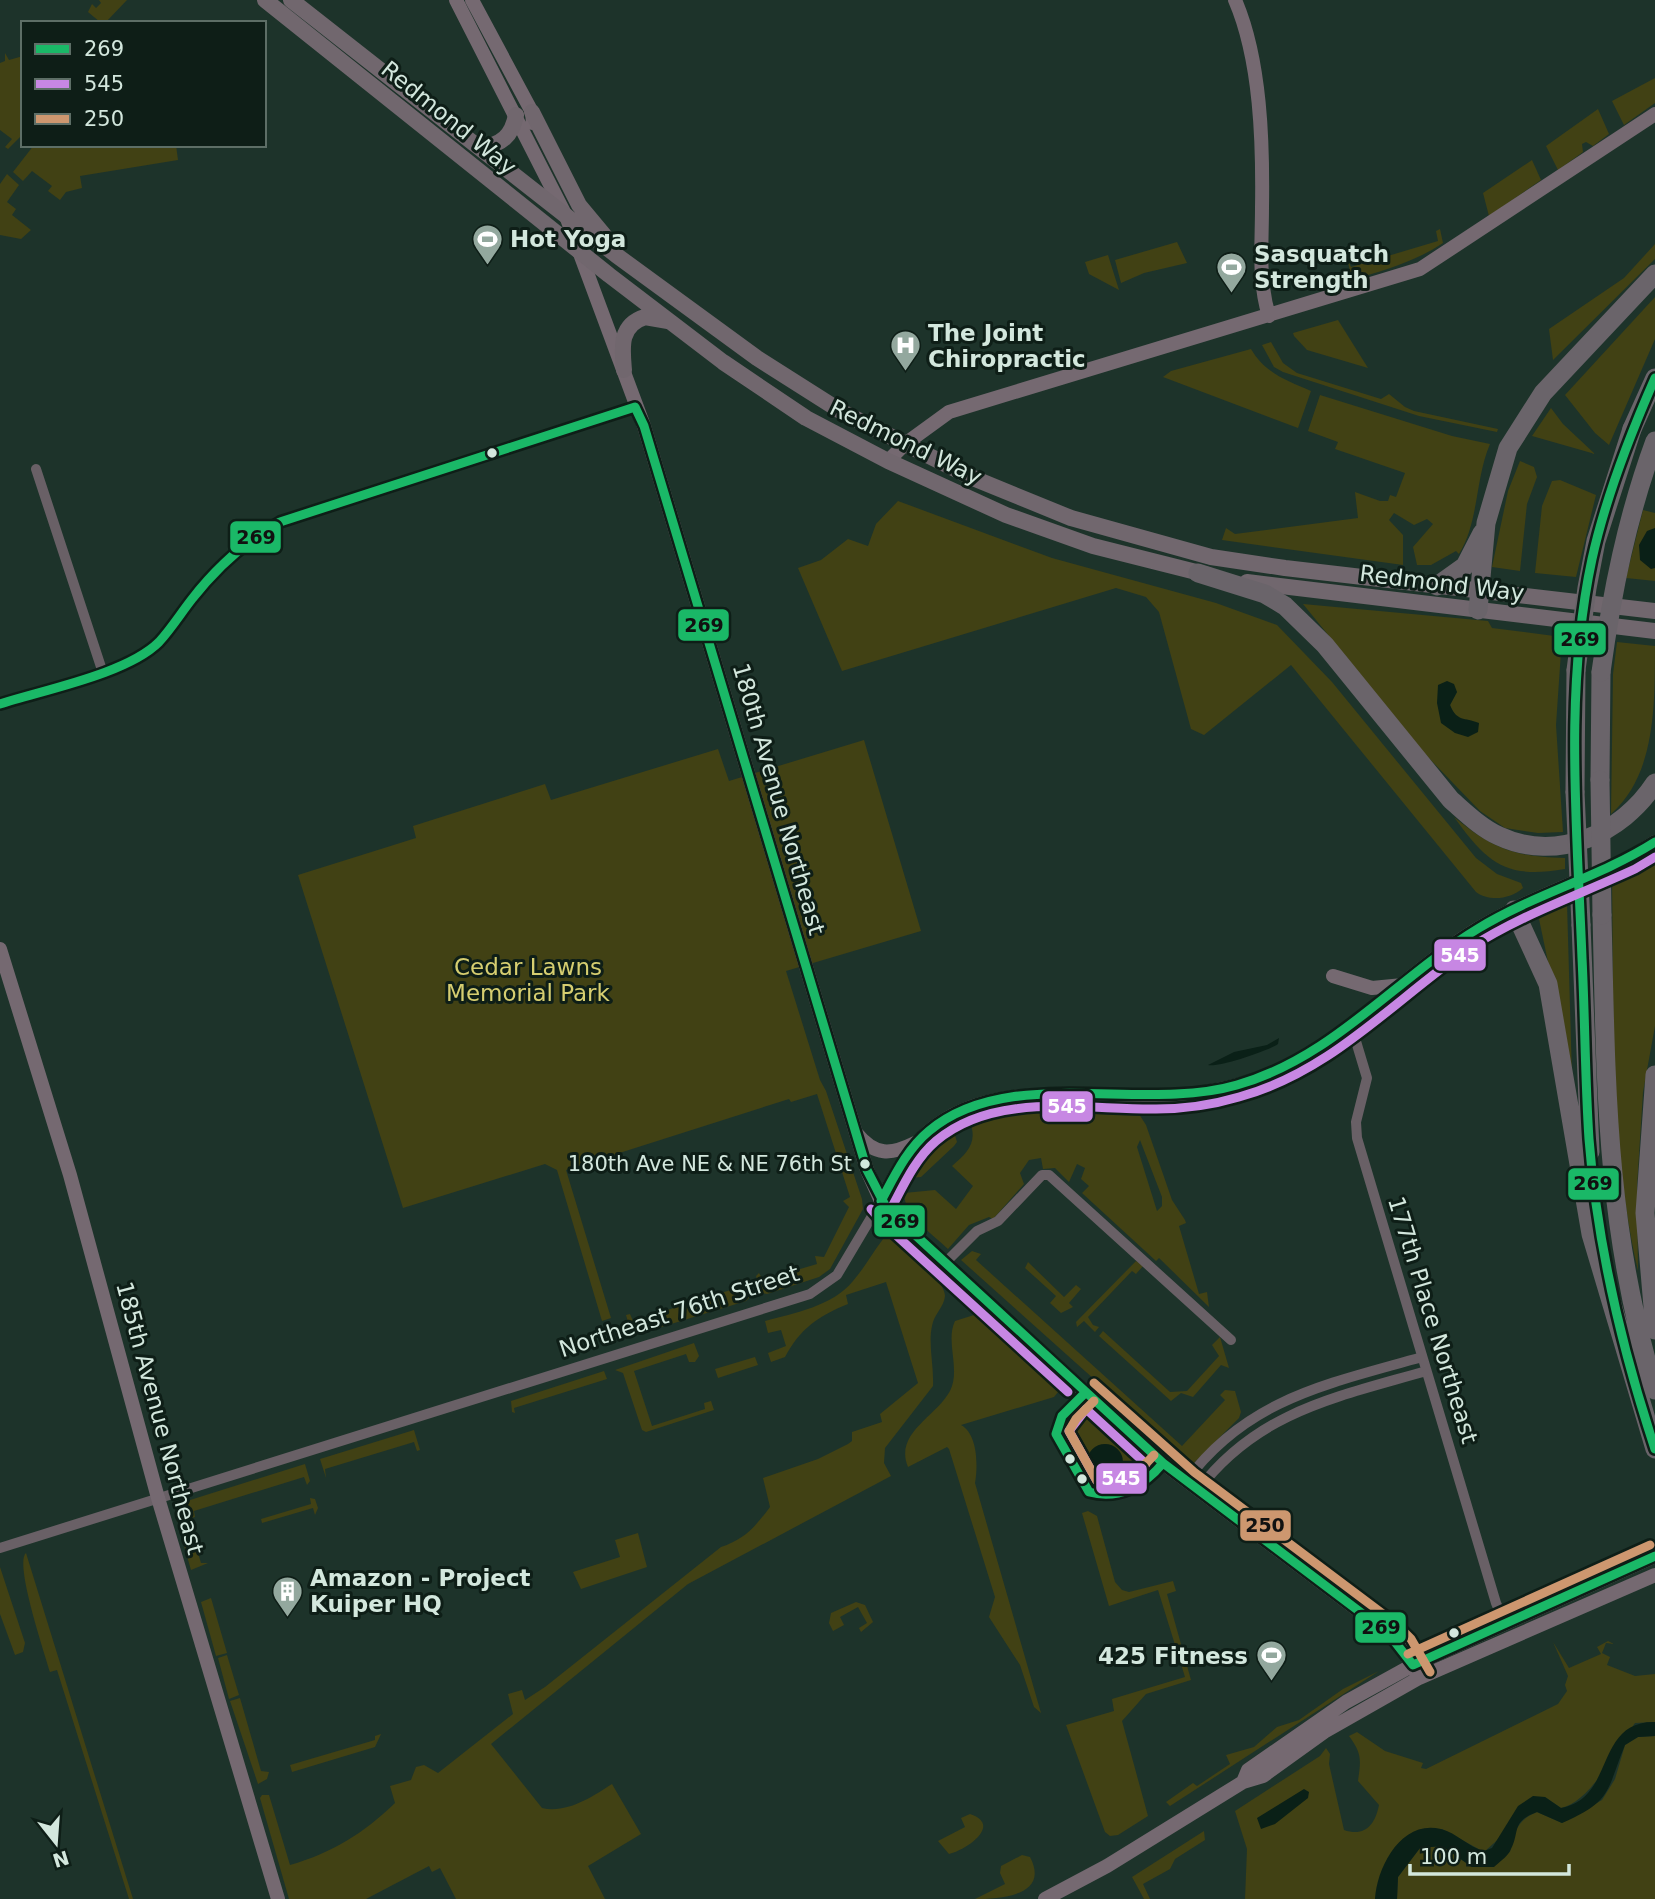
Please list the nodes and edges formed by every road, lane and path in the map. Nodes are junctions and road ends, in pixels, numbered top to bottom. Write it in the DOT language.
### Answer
graph roads {
  1 [pos="265,0"];
  2 [pos="291,0"];
  3 [pos="456,0"];
  4 [pos="472,0"];
  5 [pos="1235,0"];
  6 [pos="329,50"];
  7 [pos="398,85"];
  8 [pos="524,114"];
  9 [pos="1655,114"];
  10 [pos="481,148"];
  11 [pos="566,216"];
  12 [pos="579,250"];
  13 [pos="616,255"];
  14 [pos="1655,274"];
  15 [pos="1269,316"];
  16 [pos="676,324"];
  17 [pos="624,370"];
  18 [pos="1655,378"];
  19 [pos="635,407"];
  20 [pos="1655,441"];
  21 [pos="905,444"];
  22 [pos="888,461"];
  23 [pos="36,469"];
  24 [pos="1486,523"];
  25 [pos="1198,572"];
  26 [pos="1437,586"];
  27 [pos="1480,601"];
  28 [pos="1655,611"];
  29 [pos="1655,631"];
  30 [pos="102,670"];
  31 [pos="0,704"];
  32 [pos="1655,783"];
  33 [pos="1655,842"];
  34 [pos="1514,910"];
  35 [pos="0,949"];
  36 [pos="1333,976"];
  37 [pos="1405,985"];
  38 [pos="1352,1028"];
  39 [pos="1655,1075"];
  40 [pos="855,1131"];
  41 [pos="919,1141"];
  42 [pos="881,1201"];
  43 [pos="945,1263"];
  44 [pos="1612,1306"];
  45 [pos="1655,1330"];
  46 [pos="1231,1340"];
  47 [pos="1422,1357"];
  48 [pos="1426,1371"];
  49 [pos="1655,1390"];
  50 [pos="1655,1449"];
  51 [pos="1192,1486"];
  52 [pos="158,1498"];
  53 [pos="0,1548"];
  54 [pos="1655,1556"];
  55 [pos="1655,1575"];
  56 [pos="1504,1622"];
  57 [pos="1416,1671"];
  58 [pos="278,1899"];
  59 [pos="1045,1899"];
  1 -- 6 [label="main road, Redmond Way"];
  2 -- 7 [label="main road, Redmond Way"];
  3 -- 8 [label="street"];
  4 -- 8 [label="street"];
  5 -- 15 [label="street"];
  6 -- 7 [label="main road"];
  6 -- 12 [label="main road, Redmond Way"];
  7 -- 10 [label="main road, Redmond Way"];
  8 -- 10 [label="main road"];
  8 -- 11 [label="street, 180th Avenue Northeast"];
  8 -- 13 [label="main road"];
  9 -- 15 [label="street"];
  10 -- 11 [label="main road, Redmond Way"];
  11 -- 12 [label="street, 180th Avenue Northeast"];
  11 -- 13 [label="main road, Redmond Way"];
  12 -- 16 [label="main road, Redmond Way"];
  12 -- 17 [label="street, 180th Avenue Northeast"];
  13 -- 21 [label="main road, Redmond Way"];
  14 -- 24 [label="highway"];
  15 -- 21 [label="street"];
  16 -- 17 [label="main road"];
  16 -- 22 [label="main road, Redmond Way"];
  17 -- 19 [label="street, 180th Avenue Northeast"];
  18 -- 44 [label="highway, bridge"];
  19 -- 30 [label="street"];
  19 -- 40 [label="street, 180th Avenue Northeast"];
  20 -- 49 [label="highway, bridge"];
  21 -- 22 [label="street"];
  21 -- 26 [label="main road, Redmond Way"];
  22 -- 25 [label="main road, Redmond Way"];
  23 -- 30 [label="street"];
  24 -- 26 [label="highway"];
  24 -- 27 [label="highway"];
  25 -- 27 [label="main road, Redmond Way"];
  25 -- 32 [label="highway"];
  26 -- 27 [label="main road, Redmond Way"];
  27 -- 28 [label="main road, Redmond Way"];
  27 -- 29 [label="main road, Redmond Way"];
  30 -- 31 [label="street"];
  33 -- 34 [label="street, Northeast 76th Street"];
  34 -- 37 [label="street, Northeast 76th Street"];
  34 -- 44 [label="highway"];
  35 -- 52 [label="street, 185th Avenue Northeast"];
  36 -- 37 [label="street"];
  37 -- 38 [label="street, Northeast 76th Street"];
  38 -- 41 [label="street, Northeast 76th Street"];
  38 -- 47 [label="street, 177th Place Northeast"];
  39 -- 45 [label="highway"];
  40 -- 41 [label="street"];
  40 -- 42 [label="street, 180th Avenue Northeast"];
  41 -- 42 [label="street, Northeast 76th Street"];
  42 -- 43 [label="street"];
  42 -- 52 [label="street, Northeast 76th Street"];
  43 -- 46 [label="street"];
  43 -- 51 [label="street"];
  44 -- 50 [label="highway"];
  47 -- 48 [label="street, 177th Place Northeast"];
  47 -- 51 [label="street"];
  48 -- 51 [label="street"];
  48 -- 56 [label="street, 177th Place Northeast"];
  51 -- 57 [label="street"];
  52 -- 53 [label="street, Northeast 76th Street"];
  52 -- 58 [label="street, 185th Avenue Northeast"];
  54 -- 56 [label="street"];
  55 -- 57 [label="street"];
  56 -- 57 [label="street"];
  57 -- 59 [label="street"];
}
